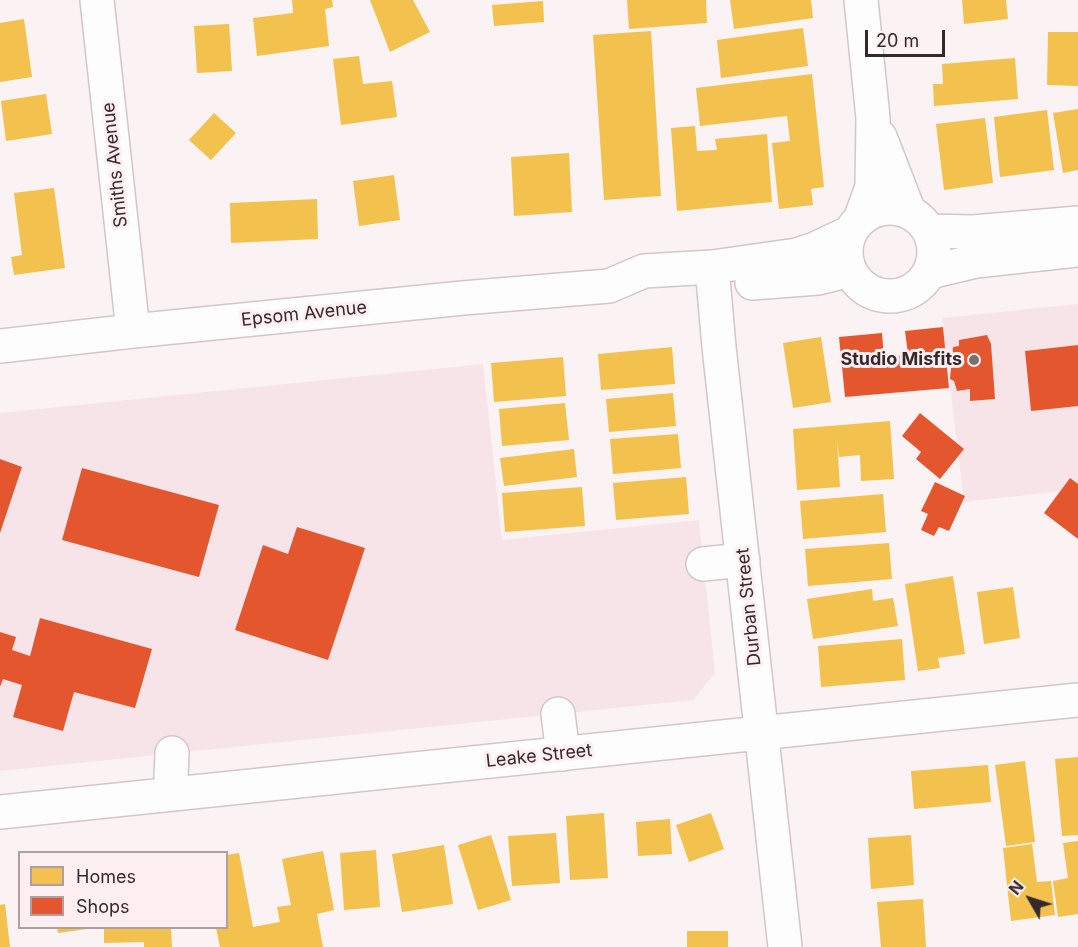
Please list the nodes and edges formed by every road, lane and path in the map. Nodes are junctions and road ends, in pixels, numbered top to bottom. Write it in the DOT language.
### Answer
graph roads {
  1 [pos="97,0"];
  2 [pos="861,0"];
  3 [pos="873,118"];
  4 [pos="919,222"];
  5 [pos="1078,223"];
  6 [pos="856,226"];
  7 [pos="1078,250"];
  8 [pos="850,270"];
  9 [pos="930,272"];
  10 [pos="713,277"];
  11 [pos="133,331"];
  12 [pos="0,346"];
  13 [pos="743,560"];
  14 [pos="703,564"];
  15 [pos="1078,700"];
  16 [pos="558,714"];
  17 [pos="763,733"];
  18 [pos="172,753"];
  19 [pos="562,754"];
  20 [pos="173,794"];
  21 [pos="0,812"];
  22 [pos="785,947"];
  1 -- 11 [label="street, Smiths Avenue"];
  2 -- 3 [label="street"];
  3 -- 4 [label="street"];
  3 -- 6 [label="street"];
  4 -- 5 [label="street"];
  4 -- 6 [label="street"];
  4 -- 9 [label="street"];
  6 -- 8 [label="street"];
  6 -- 10 [label="street, Epsom Avenue"];
  7 -- 9 [label="street"];
  8 -- 9 [label="street"];
  8 -- 10 [label="street, Epsom Avenue"];
  10 -- 11 [label="street, Epsom Avenue"];
  10 -- 13 [label="street, Durban Street"];
  11 -- 12 [label="street, Epsom Avenue"];
  13 -- 14 [label="street"];
  13 -- 17 [label="street, Durban Street"];
  15 -- 17 [label="street, Leake Street"];
  16 -- 19 [label="street"];
  17 -- 19 [label="street, Leake Street"];
  17 -- 22 [label="street, Durban Street"];
  18 -- 20 [label="street"];
  19 -- 20 [label="street, Leake Street"];
  20 -- 21 [label="street, Leake Street"];
}
